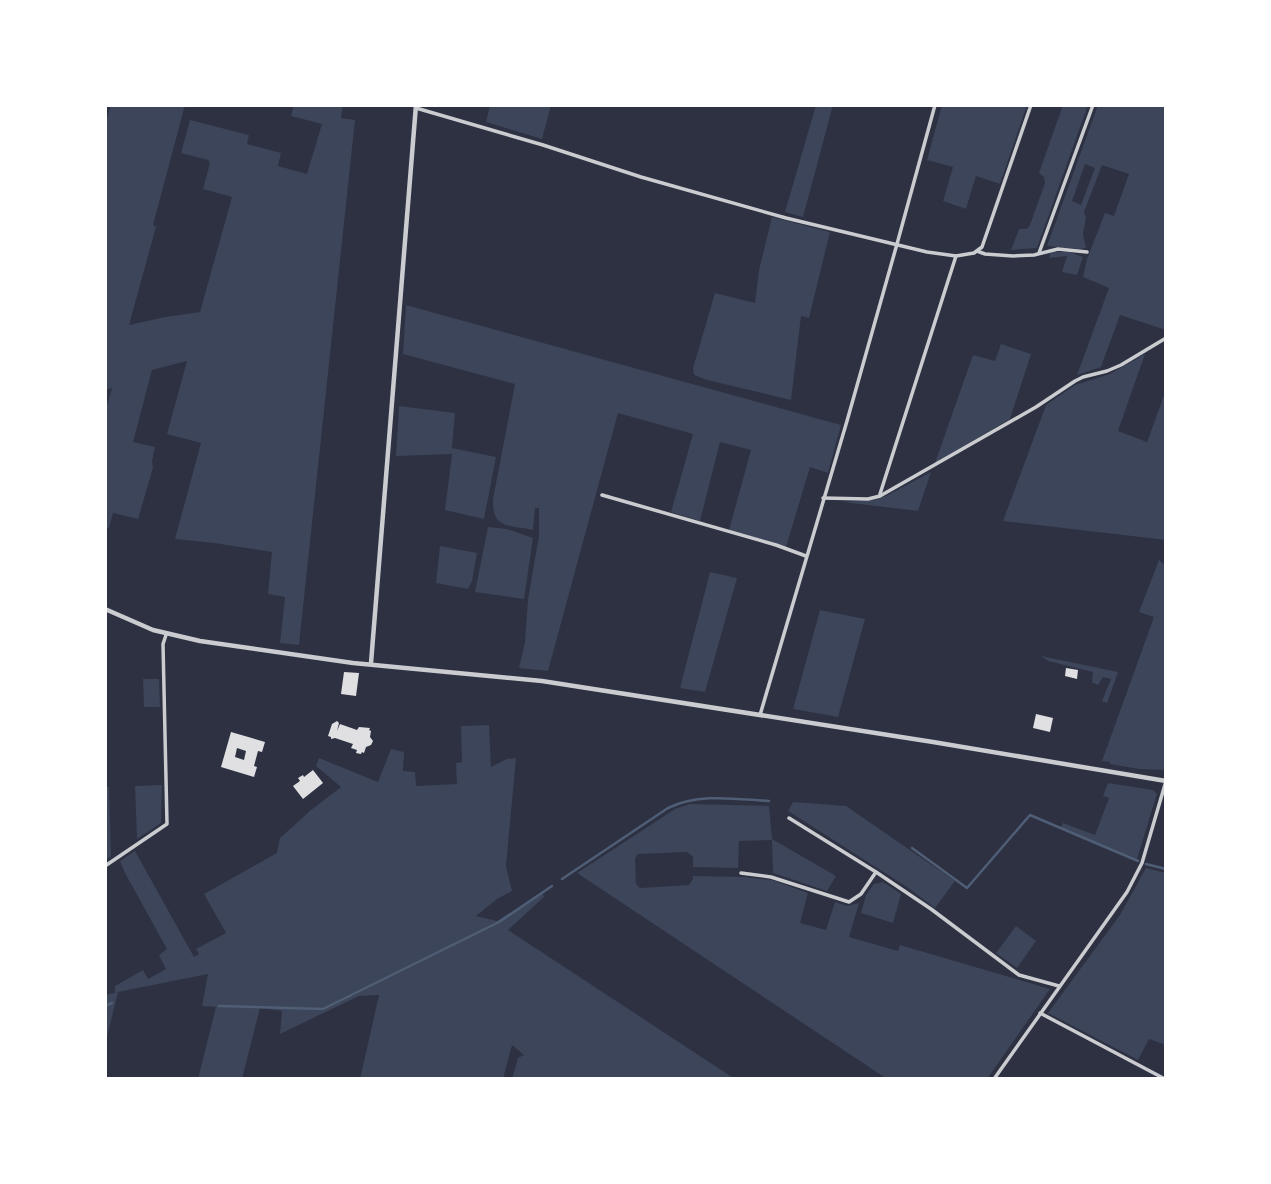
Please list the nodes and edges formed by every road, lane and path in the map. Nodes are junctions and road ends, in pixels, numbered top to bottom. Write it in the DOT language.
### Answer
graph roads {
  1 [pos="934,105"];
  2 [pos="1031,105"];
  3 [pos="1093,105"];
  4 [pos="416,106"];
  5 [pos="897,244"];
  6 [pos="978,251"];
  7 [pos="1087,252"];
  8 [pos="1039,253"];
  9 [pos="956,256"];
  10 [pos="1166,338"];
  11 [pos="602,495"];
  12 [pos="880,496"];
  13 [pos="823,498"];
  14 [pos="806,556"];
  15 [pos="105,609"];
  16 [pos="166,635"];
  17 [pos="371,663"];
  18 [pos="760,715"];
  19 [pos="1166,781"];
  20 [pos="789,818"];
  21 [pos="105,866"];
  22 [pos="876,872"];
  23 [pos="741,873"];
  24 [pos="1059,986"];
  25 [pos="1040,1013"];
  26 [pos="993,1079"];
  27 [pos="1165,1079"];
  1 -- 5 [label="street"];
  2 -- 6 [label="street"];
  3 -- 8 [label="street"];
  4 -- 5 [label="street"];
  4 -- 17 [label="street"];
  5 -- 9 [label="street"];
  5 -- 13 [label="street"];
  6 -- 8 [label="street"];
  6 -- 9 [label="street"];
  7 -- 8 [label="street"];
  9 -- 12 [label="street"];
  10 -- 12 [label="street"];
  11 -- 14 [label="street"];
  12 -- 13 [label="street"];
  13 -- 14 [label="street"];
  14 -- 18 [label="street"];
  15 -- 16 [label="street"];
  16 -- 17 [label="street"];
  16 -- 21 [label="street"];
  17 -- 18 [label="street"];
  18 -- 19 [label="street"];
  19 -- 24 [label="street"];
  20 -- 22 [label="street"];
  22 -- 23 [label="street"];
  22 -- 24 [label="street"];
  24 -- 25 [label="street"];
  25 -- 26 [label="street"];
  25 -- 27 [label="street"];
}
